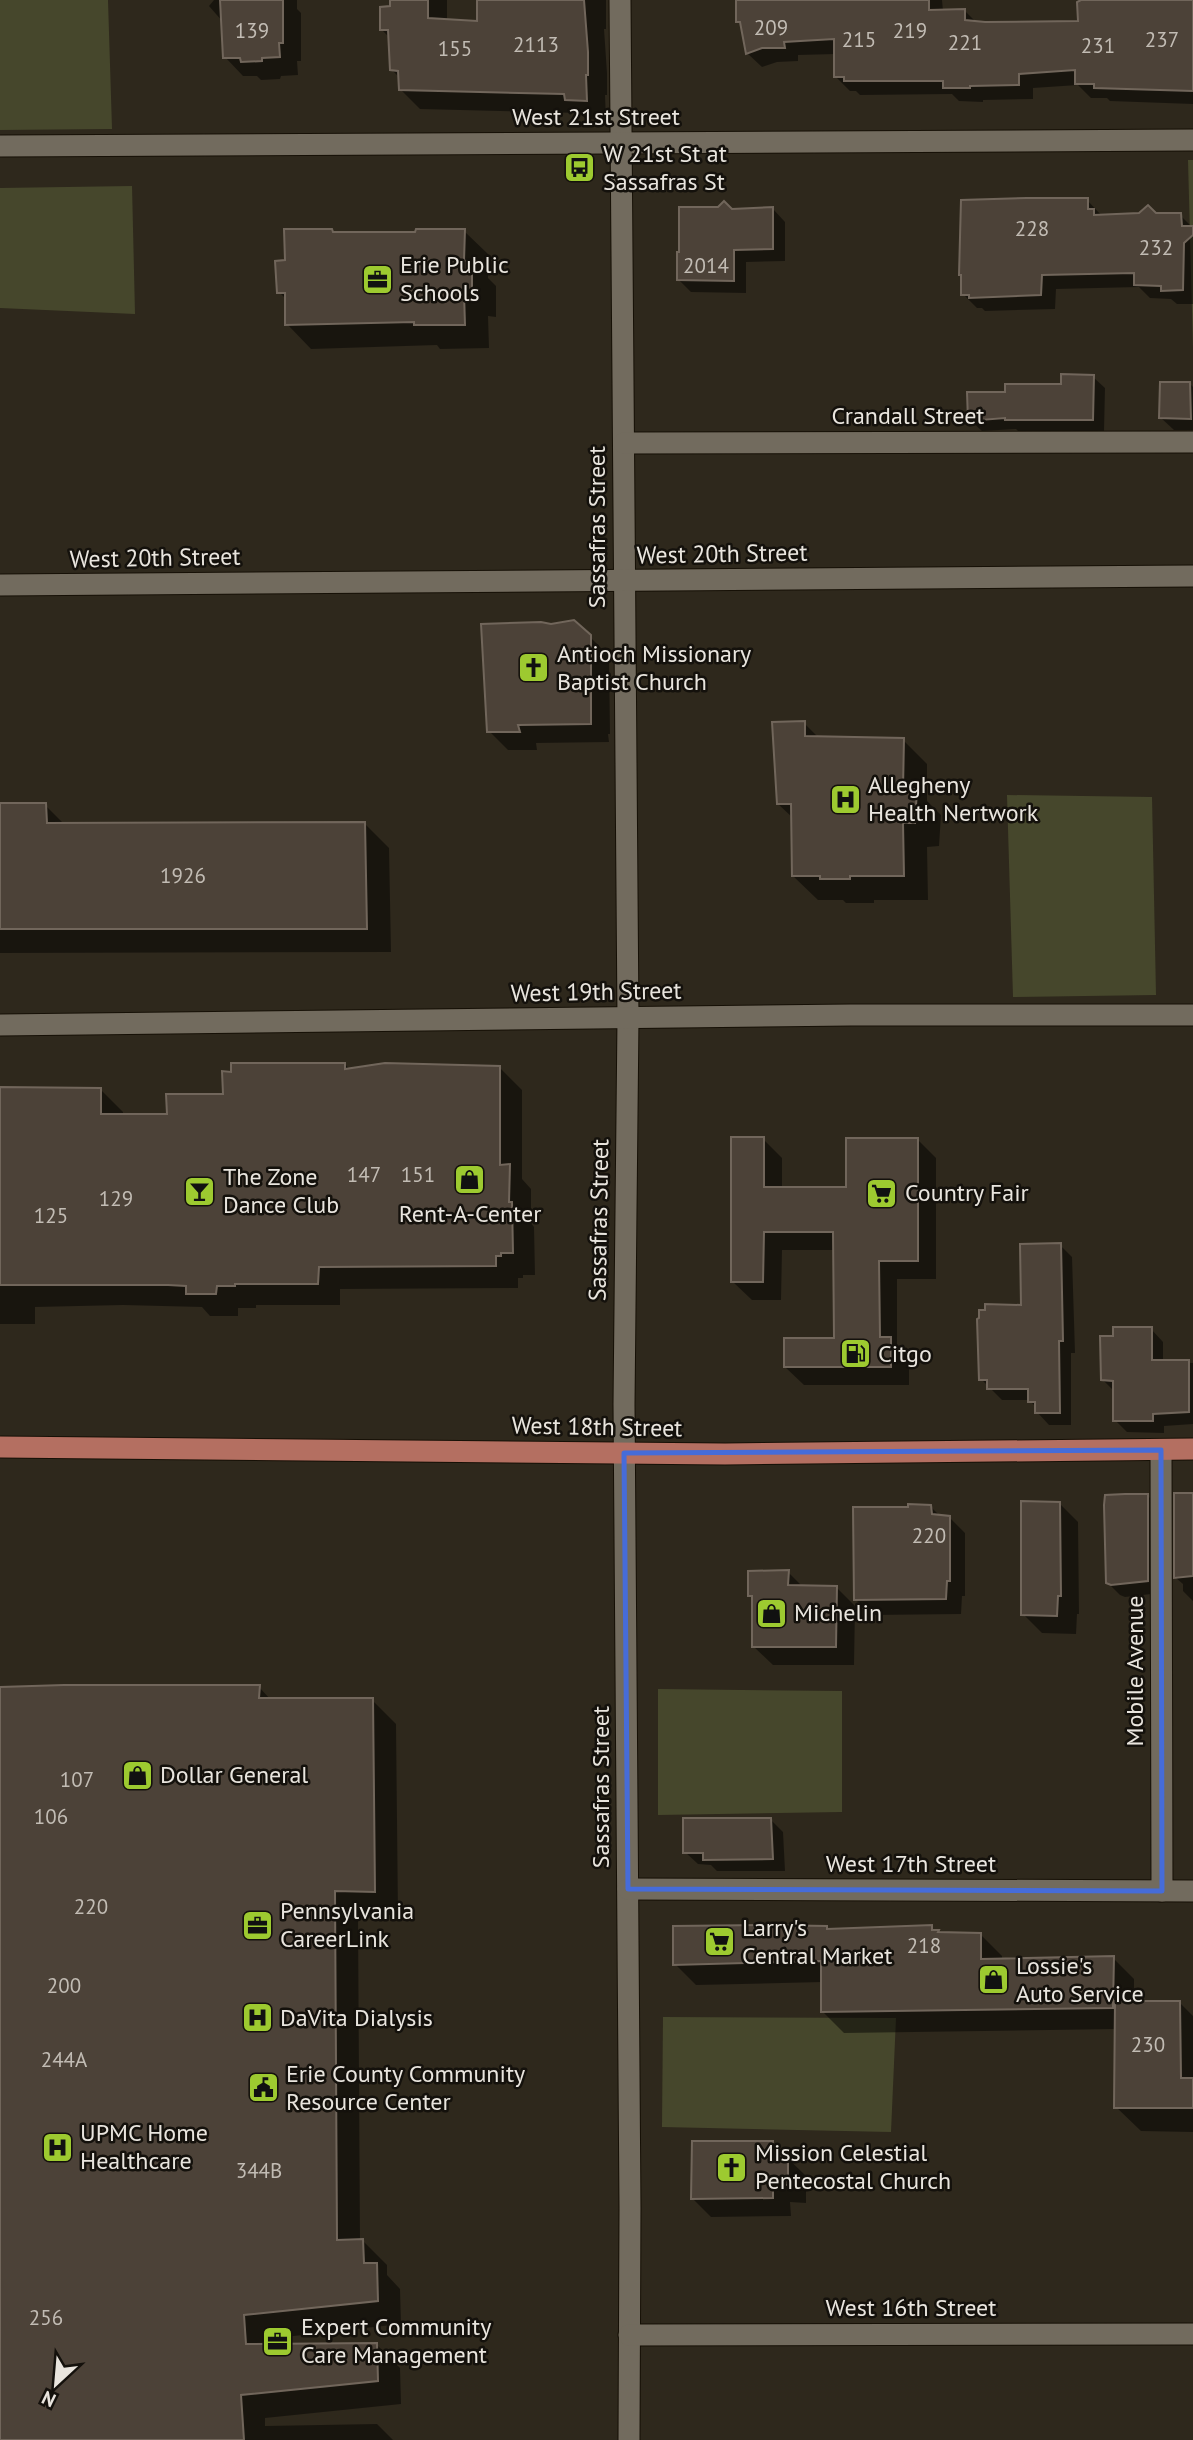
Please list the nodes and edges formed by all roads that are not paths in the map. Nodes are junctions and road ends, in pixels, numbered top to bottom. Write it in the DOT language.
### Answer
graph roads {
  1 [pos="620,0"];
  2 [pos="1193,140"];
  3 [pos="622,143"];
  4 [pos="0,146"];
  5 [pos="1193,442"];
  6 [pos="624,443"];
  7 [pos="1193,576"];
  8 [pos="623,581"];
  9 [pos="0,585"];
  10 [pos="1193,1015"];
  11 [pos="628,1018"];
  12 [pos="0,1025"];
  13 [pos="0,1447"];
  14 [pos="1193,1449"];
  15 [pos="1161,1450"];
  16 [pos="624,1453"];
  17 [pos="628,1889"];
  18 [pos="1162,1891"];
  19 [pos="1193,1891"];
  20 [pos="1193,2334"];
  21 [pos="629,2336"];
  22 [pos="629,2440"];
  1 -- 3 [label="street, Sassafras Street"];
  2 -- 3 [label="street, West 21st Street"];
  3 -- 4 [label="street, West 21st Street"];
  3 -- 6 [label="street, Sassafras Street"];
  5 -- 6 [label="street, Crandall Street"];
  6 -- 8 [label="street, Sassafras Street"];
  7 -- 8 [label="street, West 20th Street"];
  8 -- 9 [label="street, West 20th Street"];
  8 -- 11 [label="street, Sassafras Street"];
  10 -- 11 [label="street, West 19th Street"];
  11 -- 12 [label="street, West 19th Street"];
  11 -- 16 [label="street, Sassafras Street"];
  13 -- 16 [label="main road, West 18th Street"];
  14 -- 15 [label="main road, West 18th Street"];
  15 -- 16 [label="main road, West 18th Street"];
  15 -- 18 [label="street, Mobile Avenue"];
  16 -- 17 [label="street, Sassafras Street"];
  17 -- 18 [label="street, West 17th Street"];
  17 -- 21 [label="street, Sassafras Street"];
  18 -- 19 [label="street, West 17th Street"];
  20 -- 21 [label="street, West 16th Street"];
  21 -- 22 [label="street, Sassafras Street"];
}
